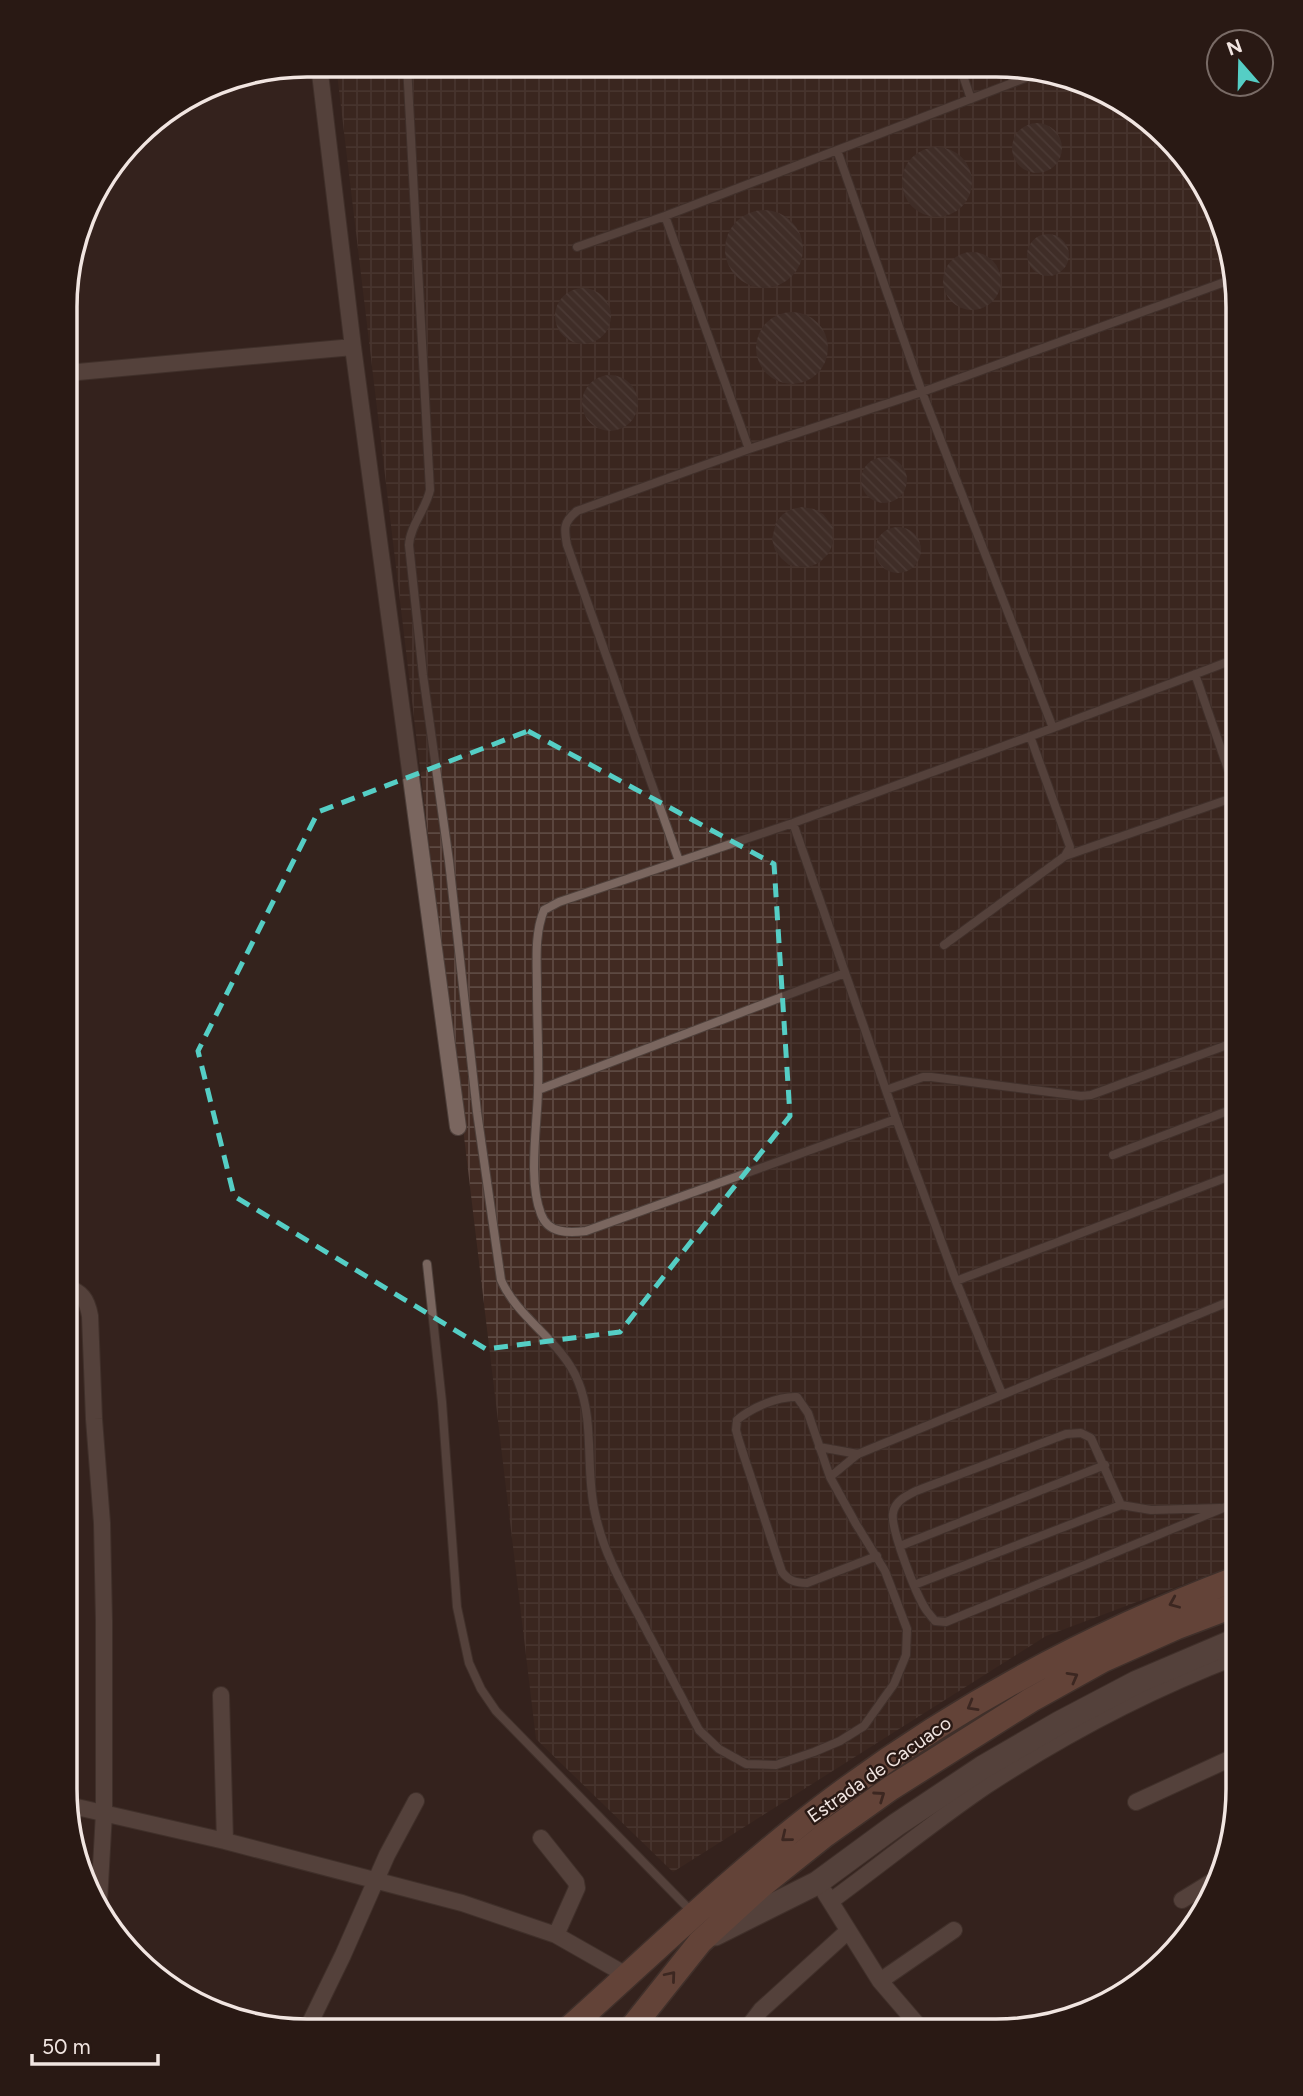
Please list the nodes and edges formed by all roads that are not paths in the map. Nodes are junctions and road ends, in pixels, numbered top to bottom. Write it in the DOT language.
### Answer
graph roads {
  1 [pos="320,77"];
  2 [pos="408,77"];
  3 [pos="963,77"];
  4 [pos="1023,79"];
  5 [pos="971,99"];
  6 [pos="837,150"];
  7 [pos="665,216"];
  8 [pos="577,247"];
  9 [pos="1224,282"];
  10 [pos="353,347"];
  11 [pos="77,372"];
  12 [pos="922,392"];
  13 [pos="749,449"];
  14 [pos="1226,662"];
  15 [pos="1195,674"];
  16 [pos="1053,728"];
  17 [pos="1030,736"];
  18 [pos="1226,763"];
  19 [pos="1226,801"];
  20 [pos="793,823"];
  21 [pos="1065,856"];
  22 [pos="679,861"];
  23 [pos="944,945"];
  24 [pos="845,973"];
  25 [pos="1226,1045"];
  26 [pos="538,1090"];
  27 [pos="886,1090"];
  28 [pos="1226,1112"];
  29 [pos="896,1119"];
  30 [pos="458,1127"];
  31 [pos="1112,1155"];
  32 [pos="1226,1178"];
  33 [pos="427,1264"];
  34 [pos="956,1281"];
  35 [pos="77,1292"];
  36 [pos="1226,1303"];
  37 [pos="1002,1394"];
  38 [pos="819,1447"];
  39 [pos="858,1454"];
  40 [pos="1105,1465"];
  41 [pos="831,1477"];
  42 [pos="1121,1505"];
  43 [pos="1226,1506"];
  44 [pos="1220,1508"];
  45 [pos="900,1546"];
  46 [pos="877,1556"];
  47 [pos="1226,1583"];
  48 [pos="914,1585"];
  49 [pos="1226,1609"];
  50 [pos="1226,1658"];
  51 [pos="221,1695"];
  52 [pos="1226,1761"];
  53 [pos="415,1801"];
  54 [pos="1136,1802"];
  55 [pos="77,1807"];
  56 [pos="104,1813"];
  57 [pos="541,1838"];
  58 [pos="225,1841"];
  59 [pos="376,1880"];
  60 [pos="1204,1886"];
  61 [pos="100,1888"];
  62 [pos="824,1892"];
  63 [pos="1182,1900"];
  64 [pos="694,1914"];
  65 [pos="954,1930"];
  66 [pos="849,1931"];
  67 [pos="556,1935"];
  68 [pos="700,1942"];
  69 [pos="628,1976"];
  70 [pos="880,1981"];
  71 [pos="312,2019"];
  72 [pos="579,2019"];
  73 [pos="639,2019"];
  74 [pos="754,2019"];
  75 [pos="913,2019"];
  1 -- 10 [label="street"];
  2 -- 46 [label="lane"];
  3 -- 5 [label="lane"];
  4 -- 5 [label="lane"];
  5 -- 6 [label="lane"];
  6 -- 7 [label="lane"];
  6 -- 12 [label="lane"];
  7 -- 8 [label="lane"];
  7 -- 13 [label="lane"];
  9 -- 12 [label="lane"];
  10 -- 11 [label="street"];
  10 -- 30 [label="street"];
  12 -- 13 [label="lane"];
  12 -- 16 [label="lane"];
  13 -- 22 [label="lane"];
  14 -- 15 [label="lane"];
  15 -- 16 [label="lane"];
  15 -- 18 [label="lane"];
  16 -- 17 [label="lane"];
  17 -- 20 [label="lane"];
  17 -- 21 [label="lane"];
  19 -- 21 [label="lane"];
  20 -- 22 [label="lane"];
  20 -- 24 [label="lane"];
  21 -- 23 [label="lane"];
  22 -- 26 [label="lane"];
  24 -- 26 [label="lane"];
  24 -- 27 [label="lane"];
  25 -- 27 [label="lane"];
  26 -- 29 [label="lane"];
  27 -- 29 [label="lane"];
  28 -- 31 [label="lane"];
  29 -- 34 [label="lane"];
  32 -- 34 [label="lane"];
  33 -- 64 [label="lane"];
  34 -- 37 [label="lane"];
  35 -- 56 [label="street"];
  36 -- 37 [label="lane"];
  37 -- 39 [label="lane"];
  38 -- 39 [label="lane"];
  38 -- 41 [label="lane"];
  38 -- 46 [label="lane"];
  39 -- 41 [label="lane"];
  40 -- 42 [label="lane"];
  40 -- 45 [label="lane"];
  40 -- 45 [label="lane"];
  41 -- 46 [label="lane"];
  42 -- 44 [label="lane"];
  42 -- 48 [label="lane"];
  43 -- 44 [label="lane"];
  44 -- 48 [label="lane"];
  45 -- 48 [label="lane"];
  47 -- 64 [label="main road, Estrada de Cacuaco, one-way"];
  68 -- 49 [label="main road, Estrada de Cacuaco, one-way"];
  50 -- 62 [label="main road"];
  51 -- 58 [label="street"];
  52 -- 54 [label="street"];
  53 -- 59 [label="street"];
  55 -- 56 [label="street"];
  56 -- 58 [label="street"];
  56 -- 61 [label="street"];
  57 -- 67 [label="street"];
  58 -- 59 [label="street"];
  59 -- 67 [label="street"];
  59 -- 71 [label="street"];
  60 -- 63 [label="street"];
  62 -- 66 [label="street"];
  62 -- 68 [label="main road"];
  64 -- 69 [label="main road, Estrada de Cacuaco"];
  65 -- 70 [label="street"];
  66 -- 70 [label="street"];
  66 -- 74 [label="street"];
  67 -- 69 [label="street"];
  73 -- 68 [label="main road, Estrada de Cacuaco, one-way"];
  69 -- 72 [label="main road, Estrada de Cacuaco"];
  70 -- 75 [label="street"];
}
